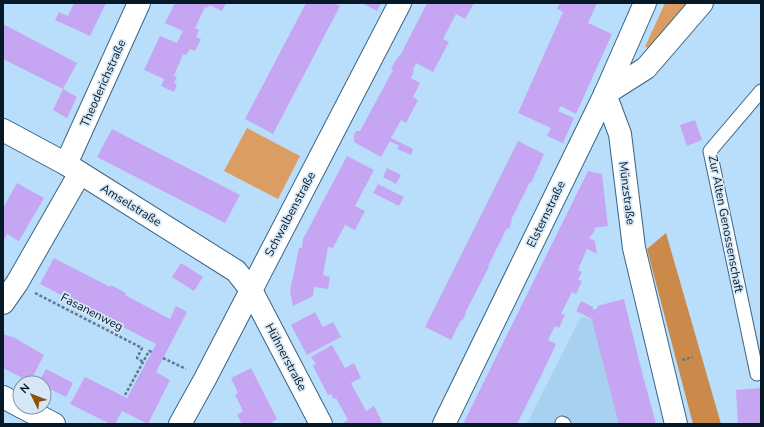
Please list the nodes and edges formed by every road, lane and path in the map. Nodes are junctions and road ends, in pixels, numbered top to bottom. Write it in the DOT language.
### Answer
graph roads {
  1 [pos="139,3"];
  2 [pos="400,3"];
  3 [pos="645,3"];
  4 [pos="702,3"];
  5 [pos="761,91"];
  6 [pos="605,94"];
  7 [pos="3,130"];
  8 [pos="73,168"];
  9 [pos="17,284"];
  10 [pos="250,290"];
  11 [pos="3,303"];
  12 [pos="152,352"];
  13 [pos="143,362"];
  14 [pos="757,374"];
  15 [pos="125,395"];
  16 [pos="3,397"];
  17 [pos="12,402"];
  18 [pos="37,415"];
  19 [pos="54,424"];
  20 [pos="180,424"];
  21 [pos="320,424"];
  22 [pos="444,424"];
  23 [pos="676,424"];
  1 -- 8 [label="street, Theoderichstraße"];
  2 -- 10 [label="street, Schwalbenstraße"];
  3 -- 6 [label="street, Elsternstraße"];
  4 -- 6 [label="street"];
  5 -- 14 [label="lane, Zur Alten Genossenschaft"];
  6 -- 22 [label="street, Elsternstraße"];
  6 -- 23 [label="street, Münzstraße"];
  7 -- 8 [label="street, Amselstraße"];
  8 -- 9 [label="street, Theoderichstraße"];
  8 -- 10 [label="street, Amselstraße"];
  9 -- 11 [label="street, Theoderichstraße"];
  9 -- 13 [label="path, Fasanenweg"];
  10 -- 20 [label="street, Schwalbenstraße"];
  10 -- 21 [label="street, Hühnerstraße"];
  12 -- 13 [label="path"];
  13 -- 15 [label="path"];
  16 -- 17 [label="street"];
  18 -- 19 [label="street"];
}
